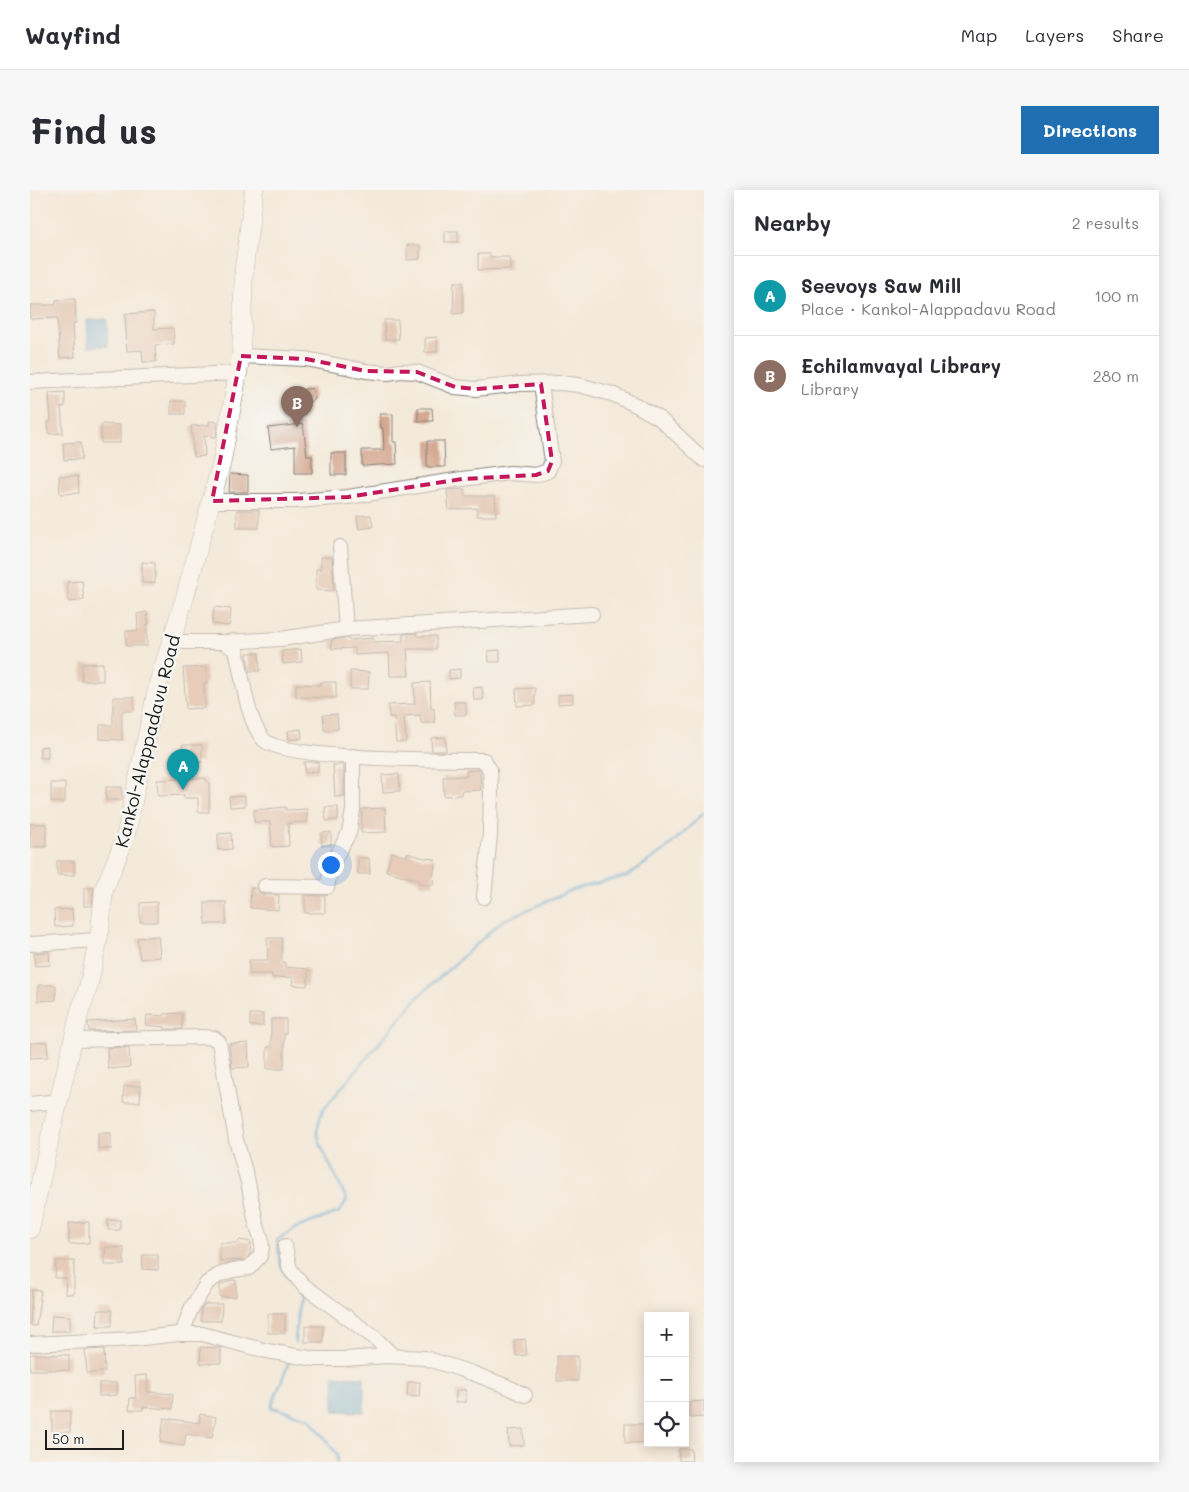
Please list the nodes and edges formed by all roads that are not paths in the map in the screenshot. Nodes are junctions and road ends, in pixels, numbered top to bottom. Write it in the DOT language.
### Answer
graph roads {
  1 [pos="254,190"];
  2 [pos="239,365"];
  3 [pos="30,382"];
  4 [pos="541,384"];
  5 [pos="704,460"];
  6 [pos="212,501"];
  7 [pos="340,547"];
  8 [pos="592,614"];
  9 [pos="346,629"];
  10 [pos="171,642"];
  11 [pos="222,642"];
  12 [pos="353,756"];
  13 [pos="264,886"];
  14 [pos="484,897"];
  15 [pos="98,940"];
  16 [pos="30,944"];
  17 [pos="74,1040"];
  18 [pos="58,1101"];
  19 [pos="30,1104"];
  20 [pos="30,1229"];
  21 [pos="285,1246"];
  22 [pos="182,1334"];
  23 [pos="30,1344"];
  24 [pos="393,1356"];
  25 [pos="525,1396"];
  1 -- 2 [label="main road, Kankol-Alappadavu Road"];
  2 -- 3 [label="street"];
  2 -- 4 [label="street"];
  2 -- 6 [label="main road, Kankol-Alappadavu Road"];
  4 -- 5 [label="street"];
  4 -- 6 [label="street"];
  6 -- 10 [label="main road, Kankol-Alappadavu Road"];
  7 -- 9 [label="street"];
  8 -- 9 [label="street"];
  9 -- 11 [label="street"];
  10 -- 11 [label="street"];
  10 -- 15 [label="main road, Kankol-Alappadavu Road"];
  11 -- 12 [label="street"];
  12 -- 13 [label="street"];
  12 -- 14 [label="street"];
  15 -- 16 [label="street"];
  15 -- 17 [label="main road, Kankol-Alappadavu Road"];
  17 -- 18 [label="main road, Kankol-Alappadavu Road"];
  17 -- 22 [label="street"];
  18 -- 19 [label="street"];
  18 -- 20 [label="main road, Kankol-Alappadavu Road"];
  21 -- 24 [label="street"];
  22 -- 23 [label="street"];
  22 -- 24 [label="street"];
  24 -- 25 [label="street"];
}
